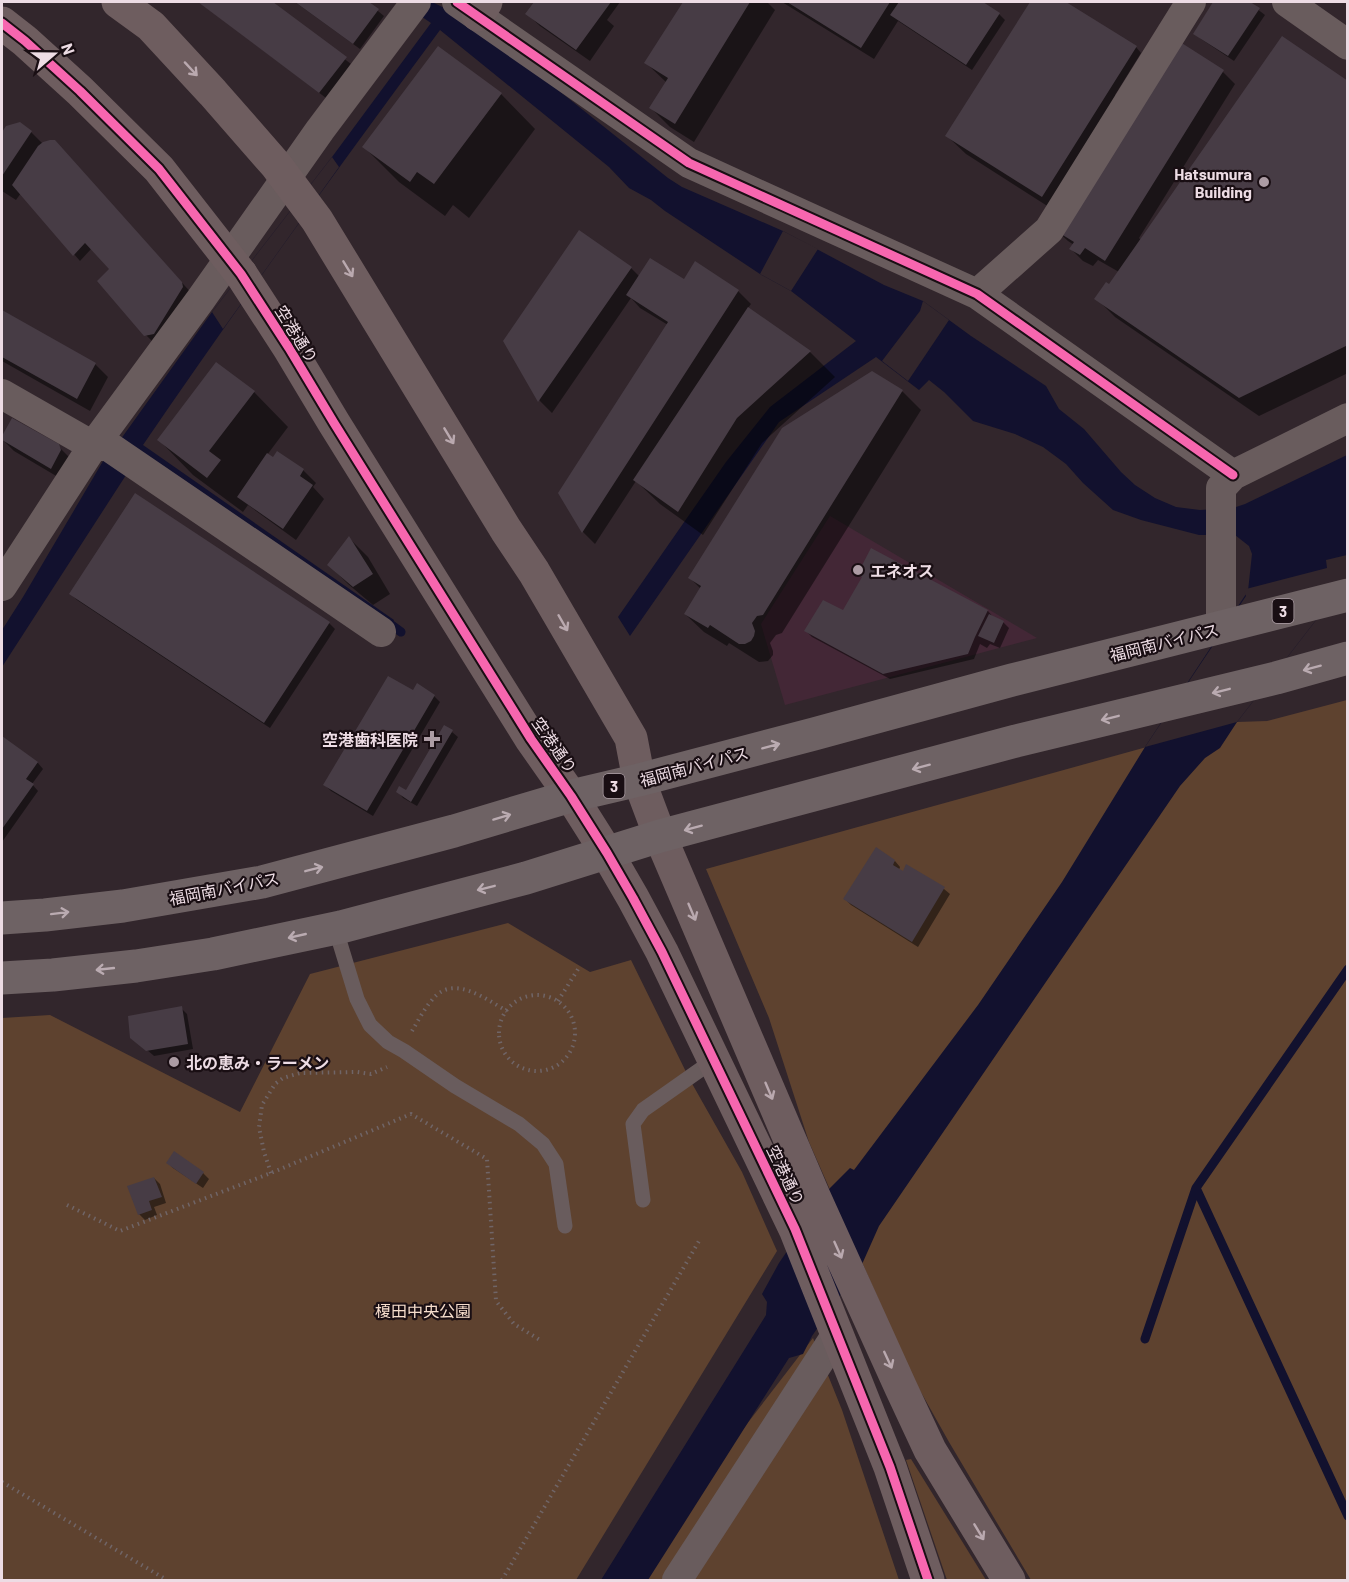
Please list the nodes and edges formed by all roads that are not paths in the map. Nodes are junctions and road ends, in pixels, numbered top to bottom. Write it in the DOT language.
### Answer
graph roads {
  1 [pos="118,2"];
  2 [pos="1191,2"];
  3 [pos="1287,2"];
  4 [pos="474,6"];
  5 [pos="411,8"];
  6 [pos="2,23"];
  7 [pos="1347,45"];
  8 [pos="286,178"];
  9 [pos="229,260"];
  10 [pos="978,294"];
  11 [pos="2,393"];
  12 [pos="1347,418"];
  13 [pos="100,446"];
  14 [pos="1233,475"];
  15 [pos="2,586"];
  16 [pos="1346,595"];
  17 [pos="1221,627"];
  18 [pos="381,632"];
  19 [pos="1347,658"];
  20 [pos="639,780"];
  21 [pos="571,796"];
  22 [pos="660,836"];
  23 [pos="607,853"];
  24 [pos="2,918"];
  25 [pos="335,927"];
  26 [pos="2,978"];
  27 [pos="714,1060"];
  28 [pos="643,1200"];
  29 [pos="566,1226"];
  30 [pos="837,1334"];
  31 [pos="678,1581"];
  32 [pos="928,1581"];
  33 [pos="1009,1581"];
  1 -- 8 [label="street, one-way"];
  2 -- 10 [label="street"];
  3 -- 7 [label="street"];
  4 -- 10 [label="street"];
  5 -- 8 [label="street"];
  6 -- 9 [label="street, 空港通り, bridge"];
  8 -- 9 [label="street"];
  8 -- 20 [label="street, one-way"];
  9 -- 13 [label="street"];
  9 -- 21 [label="street, 空港通り, bridge"];
  10 -- 14 [label="street"];
  11 -- 13 [label="street"];
  12 -- 14 [label="street"];
  13 -- 15 [label="street"];
  13 -- 18 [label="street"];
  14 -- 17 [label="street"];
  16 -- 17 [label="highway, 福岡南バイパス / 3"];
  20 -- 17 [label="highway, 福岡南バイパス / 3, one-way"];
  19 -- 22 [label="highway, one-way"];
  20 -- 21 [label="highway, 福岡南バイパス / 3"];
  20 -- 22 [label="street"];
  21 -- 23 [label="street, 空港通り"];
  24 -- 21 [label="highway, 福岡南バイパス / 3, one-way"];
  22 -- 23 [label="highway"];
  22 -- 33 [label="street, one-way"];
  23 -- 25 [label="highway, one-way"];
  23 -- 27 [label="street, 空港通り"];
  25 -- 26 [label="highway, one-way"];
  25 -- 29 [label="lane"];
  27 -- 28 [label="lane"];
  27 -- 30 [label="street, 空港通り"];
  30 -- 31 [label="street"];
  30 -- 32 [label="street, 空港通り"];
}
